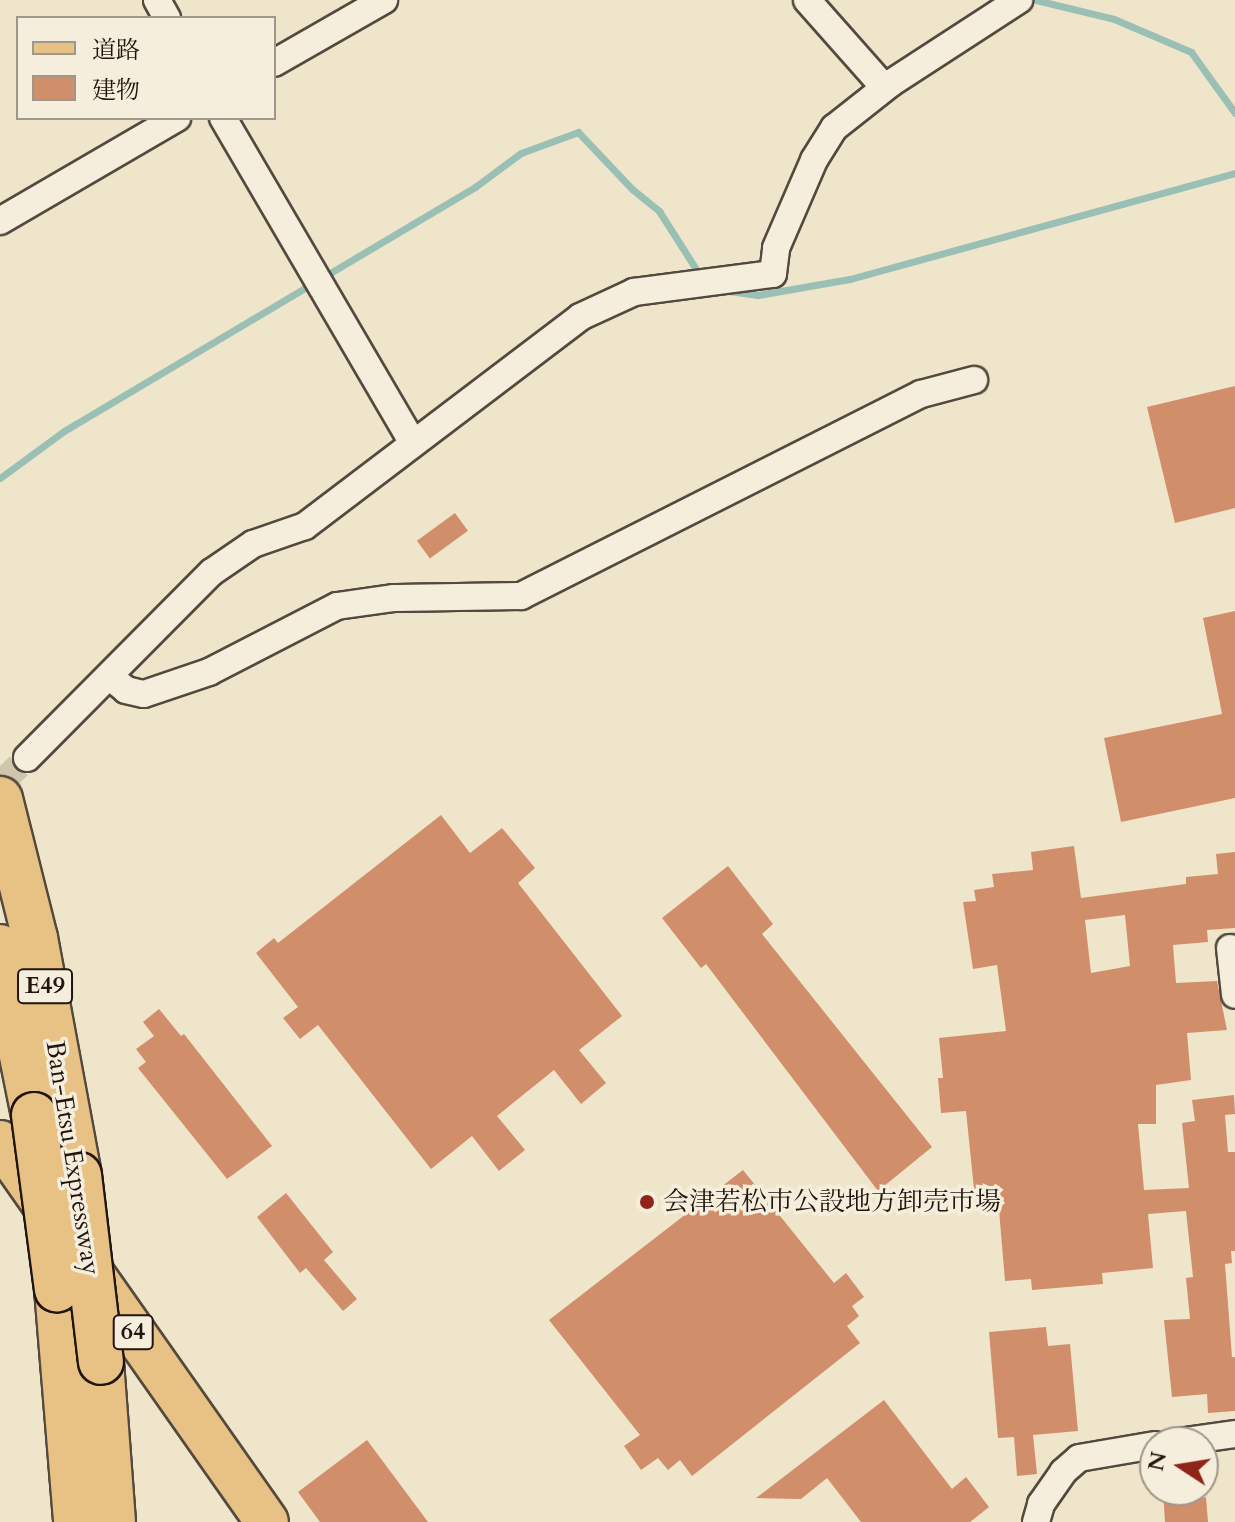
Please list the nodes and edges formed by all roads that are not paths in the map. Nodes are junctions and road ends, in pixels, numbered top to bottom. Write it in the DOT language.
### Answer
graph roads {
  1 [pos="384,0"];
  2 [pos="807,0"];
  3 [pos="1019,0"];
  4 [pos="276,62"];
  5 [pos="884,87"];
  6 [pos="174,120"];
  7 [pos="224,120"];
  8 [pos="0,221"];
  9 [pos="974,380"];
  10 [pos="413,443"];
  11 [pos="109,676"];
  12 [pos="27,758"];
  13 [pos="0,799"];
  14 [pos="0,947"];
  15 [pos="1230,948"];
  16 [pos="1235,995"];
  17 [pos="0,1142"];
  18 [pos="1139,1448"];
  19 [pos="76,1522"];
  20 [pos="113,1522"];
  21 [pos="267,1522"];
  22 [pos="1036,1522"];
  1 -- 4 [label="street"];
  2 -- 5 [label="street"];
  3 -- 5 [label="street"];
  5 -- 10 [label="street"];
  6 -- 8 [label="street"];
  7 -- 10 [label="street"];
  9 -- 11 [label="street"];
  10 -- 11 [label="street"];
  11 -- 12 [label="street"];
  13 -- 20 [label="highway, Ban-Etsu Expressway / E49, bridge"];
  14 -- 19 [label="highway, Ban-Etsu Expressway / E49, bridge"];
  15 -- 16 [label="street"];
  17 -- 21 [label="main road, 64"];
  18 -- 22 [label="street"];
}
